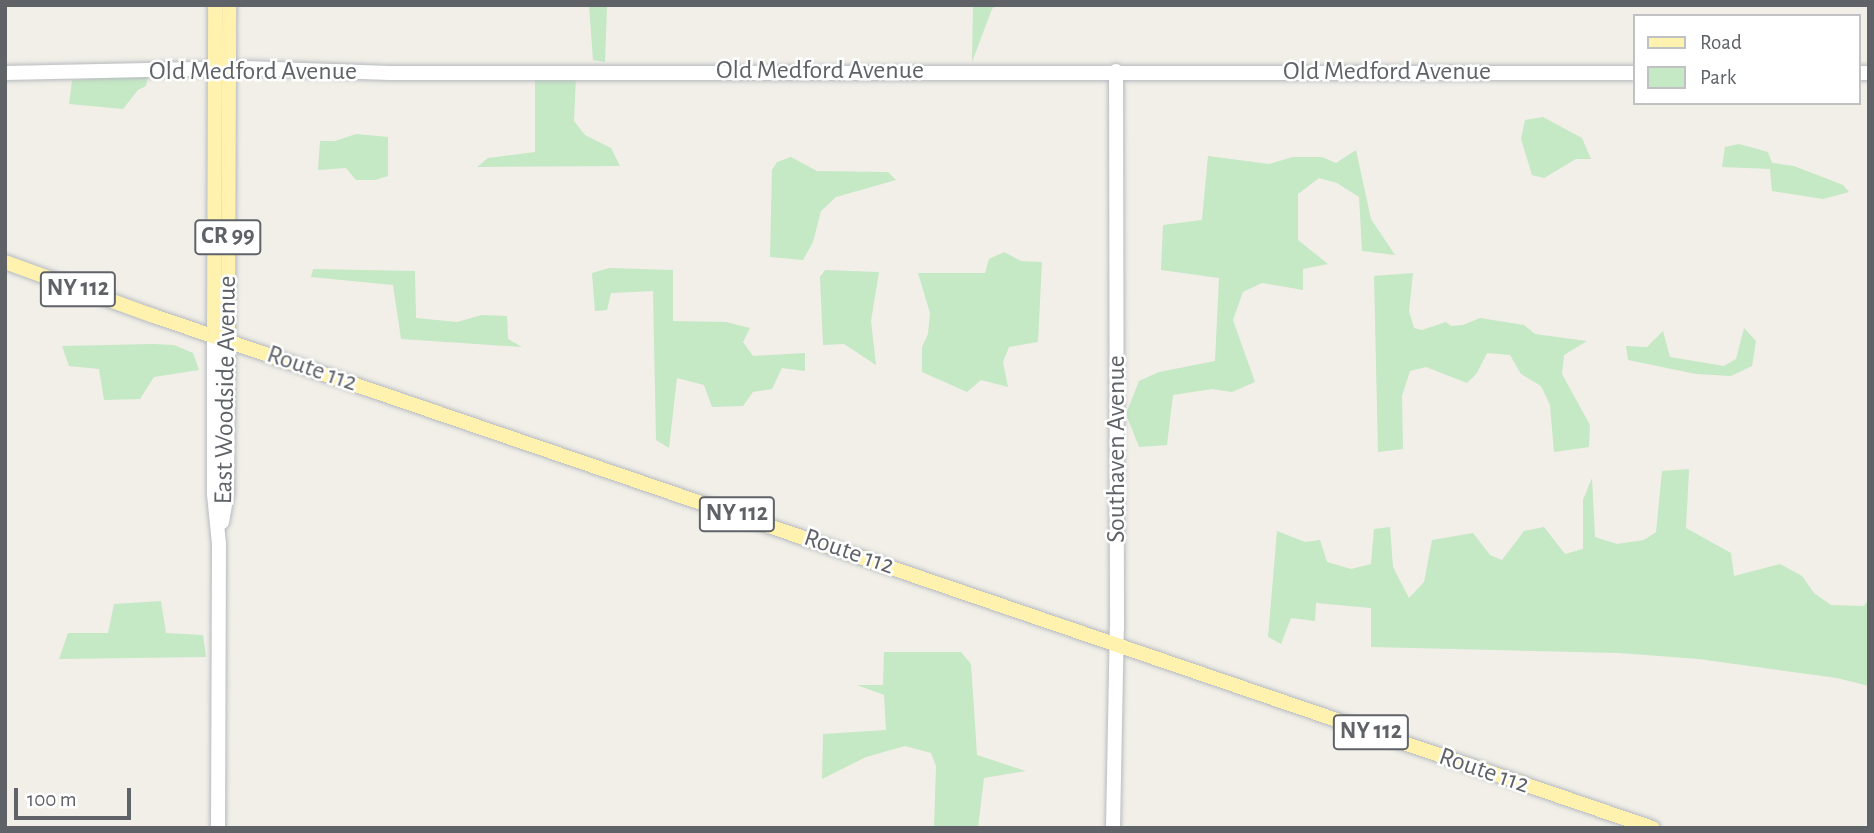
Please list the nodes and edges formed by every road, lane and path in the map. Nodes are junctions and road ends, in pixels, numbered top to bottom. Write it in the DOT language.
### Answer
graph roads {
  1 [pos="229,5"];
  2 [pos="215,6"];
  3 [pos="221,68"];
  4 [pos="1116,71"];
  5 [pos="5,73"];
  6 [pos="1632,73"];
  7 [pos="5,262"];
  8 [pos="221,338"];
  9 [pos="1116,645"];
  10 [pos="218,828"];
  11 [pos="1114,828"];
  12 [pos="1653,828"];
  1 -- 3 [label="main road, CR 99"];
  2 -- 3 [label="main road, CR 99"];
  3 -- 4 [label="street, Old Medford Avenue"];
  3 -- 5 [label="street, Old Medford Avenue"];
  3 -- 8 [label="main road, East Woodside Avenue / CR 99"];
  4 -- 6 [label="street, Old Medford Avenue"];
  4 -- 9 [label="street, Southaven Avenue"];
  7 -- 8 [label="main road, Route 112 / NY 112"];
  8 -- 9 [label="main road, Route 112 / NY 112"];
  8 -- 10 [label="street, East Woodside Avenue / CR 99"];
  9 -- 11 [label="street, Southaven Avenue"];
  9 -- 12 [label="main road, Route 112 / NY 112"];
}
